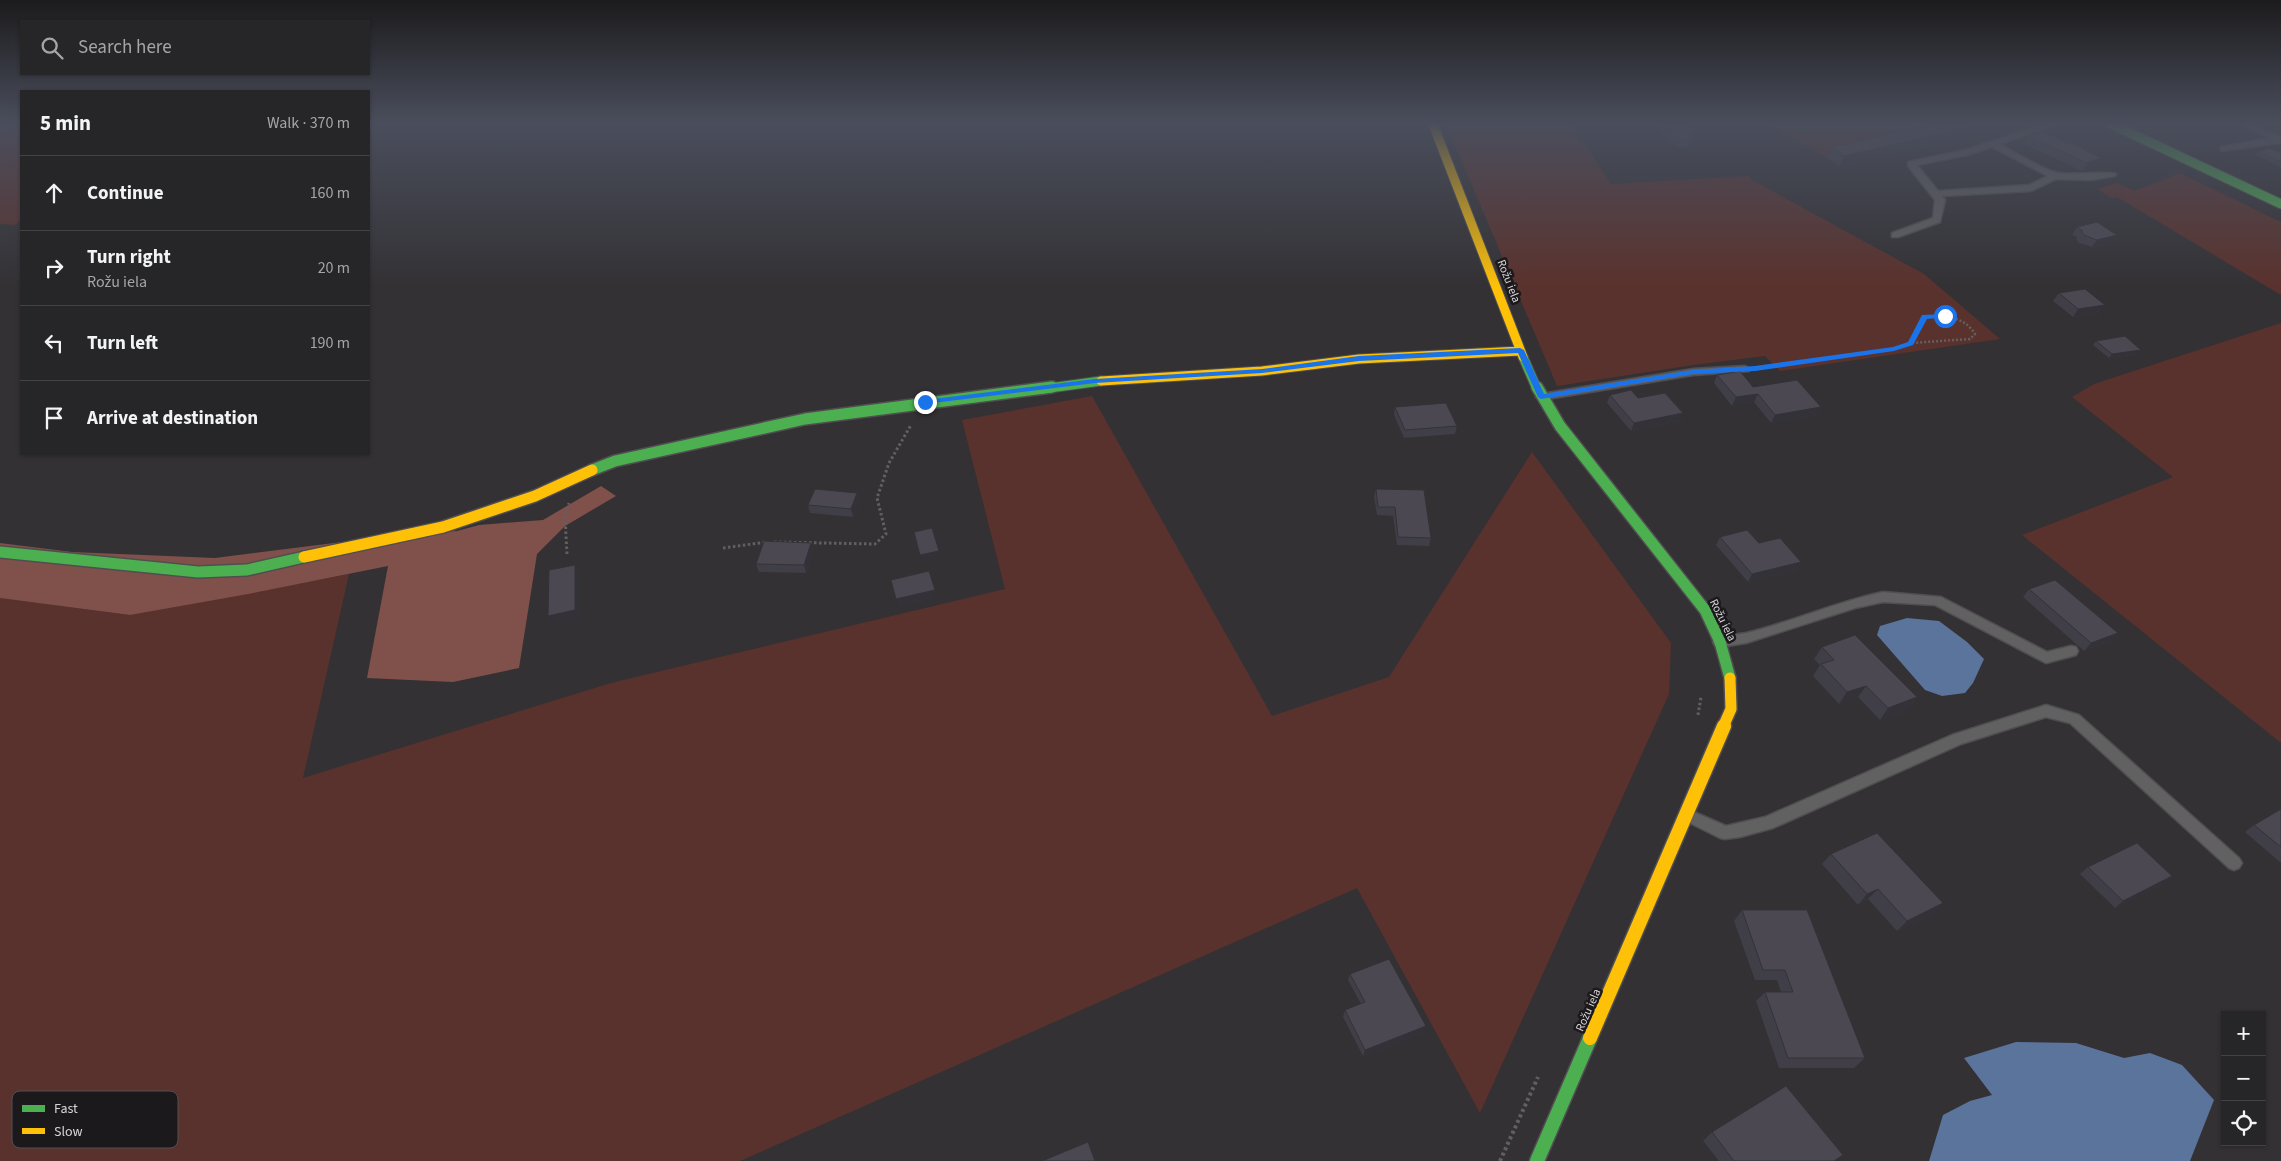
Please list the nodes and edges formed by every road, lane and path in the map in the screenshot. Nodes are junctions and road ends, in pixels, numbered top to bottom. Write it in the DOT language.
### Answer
graph roads {
  1 [pos="1454,178"];
  2 [pos="1922,178"];
  3 [pos="2051,178"];
  4 [pos="2226,178"];
  5 [pos="1935,194"];
  6 [pos="2281,204"];
  7 [pos="1895,235"];
  8 [pos="1911,343"];
  9 [pos="1520,350"];
  10 [pos="1745,369"];
  11 [pos="1541,397"];
  12 [pos="925,402"];
  13 [pos="575,476"];
  14 [pos="723,548"];
  15 [pos="0,552"];
  16 [pos="567,554"];
  17 [pos="1720,642"];
  18 [pos="2071,652"];
  19 [pos="1701,695"];
  20 [pos="1696,722"];
  21 [pos="1687,815"];
  22 [pos="2234,863"];
  23 [pos="1541,1071"];
  24 [pos="1500,1161"];
  25 [pos="1536,1161"];
  1 -- 9 [label="street, Rožu iela"];
  2 -- 5 [label="lane"];
  3 -- 5 [label="lane"];
  4 -- 6 [label="street"];
  5 -- 7 [label="lane"];
  8 -- 8 [label="path"];
  8 -- 10 [label="path"];
  9 -- 11 [label="street, Rožu iela"];
  9 -- 12 [label="street"];
  10 -- 11 [label="lane"];
  11 -- 17 [label="street, Rožu iela"];
  12 -- 13 [label="street"];
  12 -- 14 [label="path"];
  13 -- 15 [label="street"];
  13 -- 16 [label="path"];
  17 -- 18 [label="lane"];
  17 -- 21 [label="street, Rožu iela"];
  19 -- 20 [label="path"];
  21 -- 22 [label="lane"];
  21 -- 25 [label="street, Rožu iela"];
  23 -- 24 [label="path"];
}
